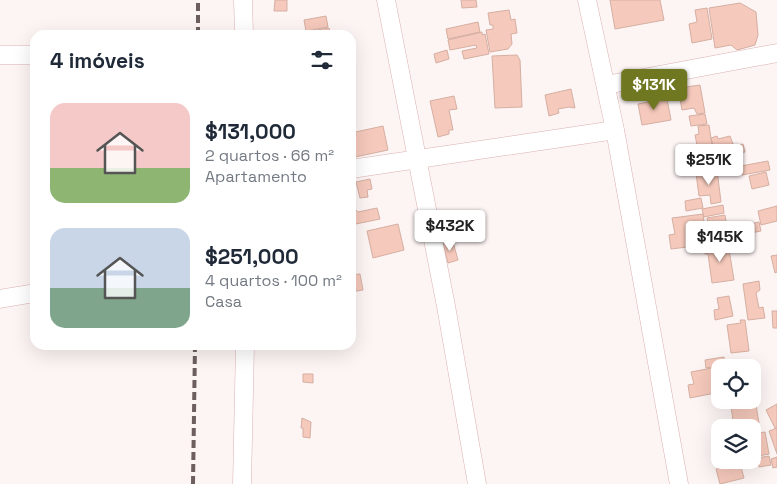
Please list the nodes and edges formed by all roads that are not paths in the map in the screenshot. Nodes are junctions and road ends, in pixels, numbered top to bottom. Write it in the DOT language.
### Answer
graph roads {
  1 [pos="243,0"];
  2 [pos="386,0"];
  3 [pos="587,0"];
  4 [pos="244,30"];
  5 [pos="777,53"];
  6 [pos="0,55"];
  7 [pos="30,55"];
  8 [pos="606,84"];
  9 [pos="615,130"];
  10 [pos="417,159"];
  11 [pos="356,168"];
  12 [pos="30,293"];
  13 [pos="0,299"];
  14 [pos="245,350"];
  15 [pos="242,484"];
  16 [pos="477,484"];
  17 [pos="678,484"];
  1 -- 4 [label="street"];
  2 -- 10 [label="street"];
  3 -- 8 [label="street"];
  5 -- 8 [label="street"];
  6 -- 7 [label="street"];
  8 -- 9 [label="street"];
  9 -- 10 [label="street"];
  9 -- 17 [label="street"];
  10 -- 11 [label="street"];
  10 -- 16 [label="street"];
  12 -- 13 [label="street"];
  14 -- 15 [label="street"];
}
